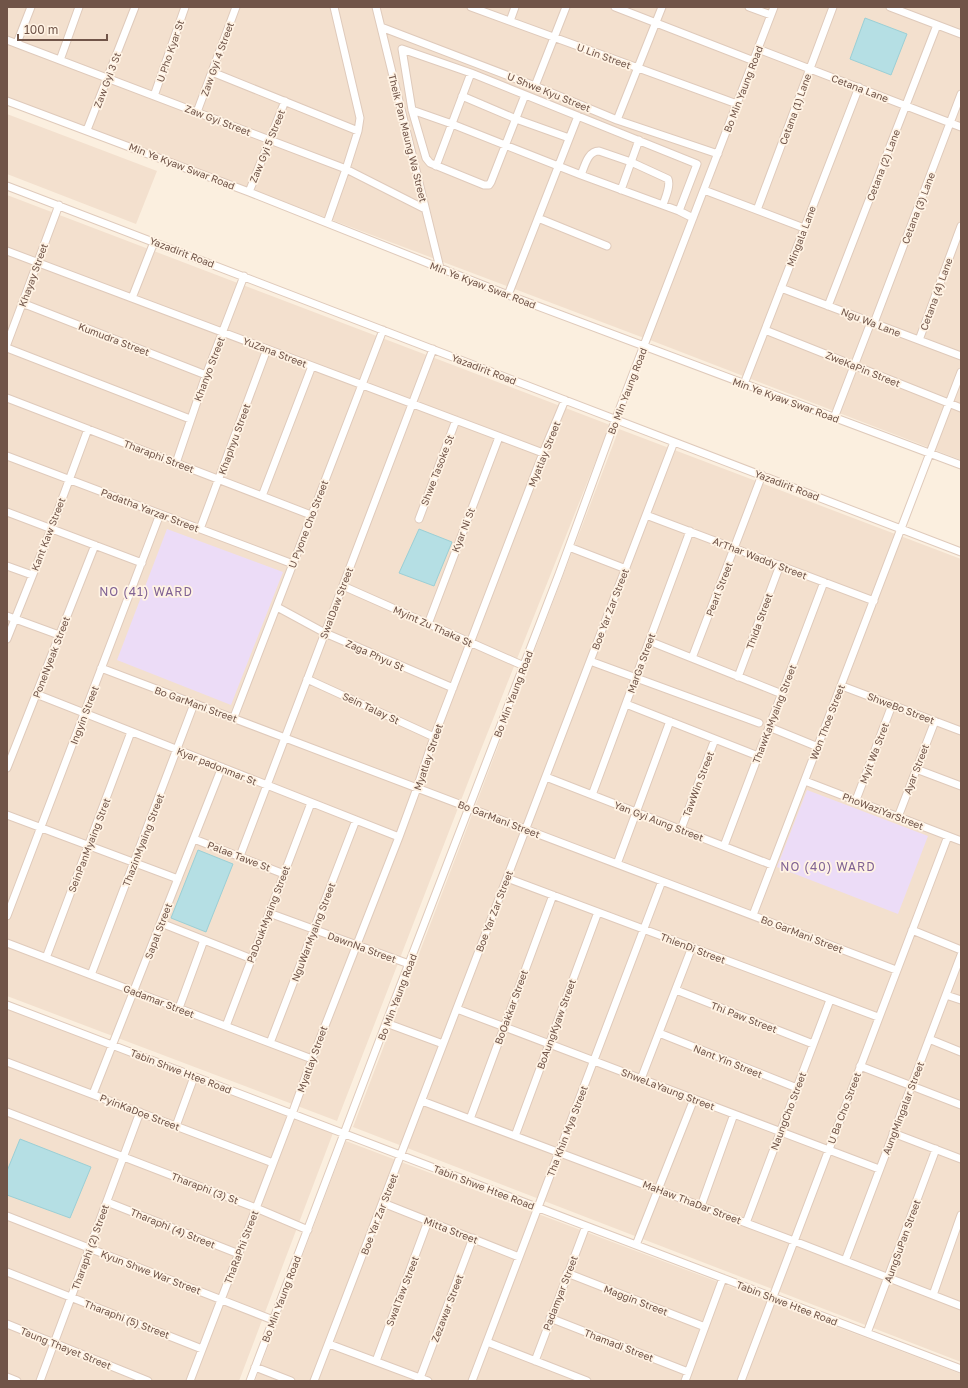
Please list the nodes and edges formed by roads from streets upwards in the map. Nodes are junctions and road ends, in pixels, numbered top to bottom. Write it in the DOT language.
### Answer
graph roads {
  1 [pos="30,7"];
  2 [pos="79,7"];
  3 [pos="135,7"];
  4 [pos="185,7"];
  5 [pos="236,7"];
  6 [pos="334,7"];
  7 [pos="376,7"];
  8 [pos="471,7"];
  9 [pos="515,7"];
  10 [pos="566,7"];
  11 [pos="615,7"];
  12 [pos="662,7"];
  13 [pos="748,7"];
  14 [pos="774,7"];
  15 [pos="833,7"];
  16 [pos="890,7"];
  17 [pos="771,15"];
  18 [pos="510,21"];
  19 [pos="655,23"];
  20 [pos="937,25"];
  21 [pos="381,27"];
  22 [pos="961,34"];
  23 [pos="555,38"];
  24 [pos="7,40"];
  25 [pos="17,43"];
  26 [pos="758,49"];
  27 [pos="60,60"];
  28 [pos="754,61"];
  29 [pos="637,68"];
  30 [pos="810,69"];
  31 [pos="212,72"];
  32 [pos="470,73"];
  33 [pos="108,78"];
  34 [pos="535,86"];
  35 [pos="858,87"];
  36 [pos="961,94"];
  37 [pos="525,95"];
  38 [pos="154,96"];
  39 [pos="462,96"];
  40 [pos="7,100"];
  41 [pos="285,101"];
  42 [pos="737,104"];
  43 [pos="906,105"];
  44 [pos="412,110"];
  45 [pos="197,112"];
  46 [pos="578,116"];
  47 [pos="516,119"];
  48 [pos="617,120"];
  49 [pos="950,122"];
  50 [pos="452,124"];
  51 [pos="961,127"];
  52 [pos="87,130"];
  53 [pos="358,131"];
  54 [pos="569,138"];
  55 [pos="269,140"];
  56 [pos="638,140"];
  57 [pos="506,145"];
  58 [pos="718,154"];
  59 [pos="631,162"];
  60 [pos="436,166"];
  61 [pos="558,166"];
  62 [pos="346,169"];
  63 [pos="581,174"];
  64 [pos="7,186"];
  65 [pos="621,190"];
  66 [pos="704,190"];
  67 [pos="249,192"];
  68 [pos="59,205"];
  69 [pos="663,205"];
  70 [pos="425,209"];
  71 [pos="757,210"];
  72 [pos="679,211"];
  73 [pos="538,218"];
  74 [pos="693,218"];
  75 [pos="327,223"];
  76 [pos="961,226"];
  77 [pos="804,228"];
  78 [pos="154,242"];
  79 [pos="608,246"];
  80 [pos="7,251"];
  81 [pos="38,262"];
  82 [pos="440,268"];
  83 [pos="244,276"];
  84 [pos="781,288"];
  85 [pos="508,295"];
  86 [pos="132,298"];
  87 [pos="22,303"];
  88 [pos="828,306"];
  89 [pos="873,323"];
  90 [pos="383,330"];
  91 [pos="764,330"];
  92 [pos="223,332"];
  93 [pos="919,340"];
  94 [pos="7,344"];
  95 [pos="7,348"];
  96 [pos="267,349"];
  97 [pos="433,349"];
  98 [pos="642,350"];
  99 [pos="961,356"];
  100 [pos="855,365"];
  101 [pos="312,366"];
  102 [pos="961,372"];
  103 [pos="206,375"];
  104 [pos="744,384"];
  105 [pos="361,385"];
  106 [pos="7,398"];
  107 [pos="565,400"];
  108 [pos="412,404"];
  109 [pos="949,404"];
  110 [pos="961,408"];
  111 [pos="618,413"];
  112 [pos="834,418"];
  113 [pos="190,419"];
  114 [pos="456,420"];
  115 [pos="88,429"];
  116 [pos="499,436"];
  117 [pos="674,442"];
  118 [pos="543,453"];
  119 [pos="930,453"];
  120 [pos="7,456"];
  121 [pos="176,463"];
  122 [pos="961,465"];
  123 [pos="762,475"];
  124 [pos="68,479"];
  125 [pos="219,479"];
  126 [pos="262,496"];
  127 [pos="7,512"];
  128 [pos="160,514"];
  129 [pos="311,515"];
  130 [pos="646,515"];
  131 [pos="419,519"];
  132 [pos="51,529"];
  133 [pos="200,529"];
  134 [pos="902,529"];
  135 [pos="690,531"];
  136 [pos="95,545"];
  137 [pos="569,547"];
  138 [pos="734,548"];
  139 [pos="961,552"];
  140 [pos="142,563"];
  141 [pos="293,564"];
  142 [pos="780,565"];
  143 [pos="7,566"];
  144 [pos="626,569"];
  145 [pos="32,575"];
  146 [pos="824,582"];
  147 [pos="343,586"];
  148 [pos="874,601"];
  149 [pos="277,607"];
  150 [pos="7,616"];
  151 [pos="15,619"];
  152 [pos="428,624"];
  153 [pos="325,633"];
  154 [pos="59,636"];
  155 [pos="7,639"];
  156 [pos="649,641"];
  157 [pos="471,643"];
  158 [pos="692,658"];
  159 [pos="590,661"];
  160 [pos="524,666"];
  161 [pos="102,668"];
  162 [pos="636,677"];
  163 [pos="738,677"];
  164 [pos="307,679"];
  165 [pos="842,686"];
  166 [pos="453,688"];
  167 [pos="36,694"];
  168 [pos="782,694"];
  169 [pos="194,704"];
  170 [pos="626,704"];
  171 [pos="892,705"];
  172 [pos="84,713"];
  173 [pos="234,717"];
  174 [pos="935,721"];
  175 [pos="670,722"];
  176 [pos="759,723"];
  177 [pos="769,728"];
  178 [pos="961,731"];
  179 [pos="131,732"];
  180 [pos="434,737"];
  181 [pos="285,738"];
  182 [pos="715,739"];
  183 [pos="818,747"];
  184 [pos="177,750"];
  185 [pos="758,756"];
  186 [pos="7,768"];
  187 [pos="222,768"];
  188 [pos="916,768"];
  189 [pos="546,776"];
  190 [pos="805,781"];
  191 [pos="267,785"];
  192 [pos="961,786"];
  193 [pos="417,788"];
  194 [pos="592,795"];
  195 [pos="856,800"];
  196 [pos="311,803"];
  197 [pos="470,808"];
  198 [pos="636,812"];
  199 [pos="7,815"];
  200 [pos="898,816"];
  201 [pos="356,820"];
  202 [pos="41,827"];
  203 [pos="526,829"];
  204 [pos="681,829"];
  205 [pos="948,836"];
  206 [pos="399,837"];
  207 [pos="194,839"];
  208 [pos="961,841"];
  209 [pos="88,845"];
  210 [pos="724,846"];
  211 [pos="240,856"];
  212 [pos="134,862"];
  213 [pos="618,864"];
  214 [pos="772,865"];
  215 [pos="284,874"];
  216 [pos="507,878"];
  217 [pos="178,879"];
  218 [pos="662,881"];
  219 [pos="553,895"];
  220 [pos="598,912"];
  221 [pos="269,913"];
  222 [pos="753,915"];
  223 [pos="7,916"];
  224 [pos="161,923"];
  225 [pos="314,929"];
  226 [pos="644,929"];
  227 [pos="912,930"];
  228 [pos="204,940"];
  229 [pos="7,943"];
  230 [pos="356,945"];
  231 [pos="692,947"];
  232 [pos="961,950"];
  233 [pos="961,955"];
  234 [pos="46,958"];
  235 [pos="252,958"];
  236 [pos="410,964"];
  237 [pos="896,970"];
  238 [pos="91,975"];
  239 [pos="676,990"];
  240 [pos="134,991"];
  241 [pos="946,994"];
  242 [pos="830,1000"];
  243 [pos="961,1000"];
  244 [pos="7,1005"];
  245 [pos="179,1008"];
  246 [pos="457,1009"];
  247 [pos="878,1018"];
  248 [pos="386,1023"];
  249 [pos="226,1026"];
  250 [pos="504,1027"];
  251 [pos="659,1034"];
  252 [pos="929,1039"];
  253 [pos="270,1043"];
  254 [pos="444,1044"];
  255 [pos="549,1044"];
  256 [pos="813,1044"];
  257 [pos="112,1045"];
  258 [pos="961,1052"];
  259 [pos="312,1059"];
  260 [pos="594,1061"];
  261 [pos="7,1062"];
  262 [pos="860,1066"];
  263 [pos="194,1076"];
  264 [pos="642,1079"];
  265 [pos="911,1086"];
  266 [pos="797,1088"];
  267 [pos="93,1094"];
  268 [pos="694,1098"];
  269 [pos="422,1101"];
  270 [pos="961,1105"];
  271 [pos="7,1112"];
  272 [pos="140,1112"];
  273 [pos="292,1114"];
  274 [pos="734,1114"];
  275 [pos="470,1119"];
  276 [pos="176,1126"];
  277 [pos="780,1132"];
  278 [pos="893,1133"];
  279 [pos="344,1134"];
  280 [pos="515,1136"];
  281 [pos="936,1149"];
  282 [pos="828,1150"];
  283 [pos="559,1152"];
  284 [pos="401,1155"];
  285 [pos="124,1157"];
  286 [pos="961,1159"];
  287 [pos="274,1163"];
  288 [pos="879,1169"];
  289 [pos="658,1189"];
  290 [pos="107,1202"];
  291 [pos="383,1203"];
  292 [pos="701,1206"];
  293 [pos="256,1208"];
  294 [pos="538,1208"];
  295 [pos="961,1215"];
  296 [pos="7,1216"];
  297 [pos="428,1221"];
  298 [pos="746,1223"];
  299 [pos="586,1226"];
  300 [pos="308,1230"];
  301 [pos="473,1238"];
  302 [pos="794,1241"];
  303 [pos="636,1245"];
  304 [pos="89,1248"];
  305 [pos="239,1254"];
  306 [pos="519,1257"];
  307 [pos="845,1260"];
  308 [pos="7,1272"];
  309 [pos="567,1274"];
  310 [pos="888,1277"];
  311 [pos="723,1278"];
  312 [pos="933,1295"];
  313 [pos="773,1297"];
  314 [pos="71,1298"];
  315 [pos="221,1299"];
  316 [pos="961,1306"];
  317 [pos="550,1318"];
  318 [pos="274,1320"];
  319 [pos="7,1324"];
  320 [pos="705,1327"];
  321 [pos="867,1334"];
  322 [pos="487,1342"];
  323 [pos="54,1343"];
  324 [pos="329,1344"];
  325 [pos="202,1349"];
  326 [pos="376,1361"];
  327 [pos="535,1361"];
  328 [pos="255,1367"];
  329 [pos="961,1369"];
  330 [pos="688,1372"];
  331 [pos="7,1377"];
  332 [pos="420,1378"];
  333 [pos="582,1380"];
  334 [pos="17,1381"];
  335 [pos="40,1381"];
  336 [pos="148,1381"];
  337 [pos="190,1381"];
  338 [pos="250,1381"];
  339 [pos="291,1381"];
  340 [pos="314,1381"];
  341 [pos="428,1381"];
  342 [pos="472,1381"];
  343 [pos="685,1381"];
  344 [pos="741,1381"];
  1 -- 25 [label="street"];
  2 -- 27 [label="street"];
  3 -- 33 [label="street, Zaw Gyi 3 St"];
  4 -- 38 [label="street, U Pho Kyar St"];
  5 -- 31 [label="street, Zaw Gyi 4 Street"];
  6 -- 53 [label="street"];
  7 -- 21 [label="street, Theik Pan Maung Wa Street"];
  8 -- 18 [label="street, U Lin Street"];
  9 -- 18 [label="street"];
  10 -- 23 [label="street"];
  11 -- 19 [label="street"];
  12 -- 19 [label="street"];
  13 -- 17 [label="street"];
  14 -- 17 [label="street, Bo Min Yaung Road"];
  15 -- 30 [label="street, Cetana (1) Lane"];
  16 -- 20 [label="street"];
  17 -- 26 [label="street, Bo Min Yaung Road"];
  18 -- 23 [label="street, U Lin Street"];
  19 -- 28 [label="street"];
  19 -- 29 [label="street"];
  20 -- 22 [label="street"];
  20 -- 43 [label="street, Cetana (2) Lane"];
  21 -- 34 [label="street, U Shwe Kyu Street"];
  21 -- 70 [label="street, Theik Pan Maung Wa Street"];
  23 -- 29 [label="street, U Lin Street"];
  23 -- 34 [label="street"];
  24 -- 25 [label="street, Zaw Gyi Street"];
  25 -- 27 [label="street, Zaw Gyi Street"];
  26 -- 28 [label="street, Bo Min Yaung Road"];
  26 -- 30 [label="street, Cetana Lane"];
  27 -- 33 [label="street, Zaw Gyi Street"];
  28 -- 42 [label="street, Bo Min Yaung Road"];
  29 -- 42 [label="street, U Lin Street"];
  29 -- 48 [label="street"];
  30 -- 35 [label="street, Cetana Lane"];
  30 -- 71 [label="street, Cetana (1) Lane"];
  31 -- 41 [label="street"];
  31 -- 45 [label="street, Zaw Gyi 4 Street"];
  32 -- 37 [label="street"];
  32 -- 39 [label="street"];
  32 -- 44 [label="street"];
  33 -- 38 [label="street, Zaw Gyi Street"];
  33 -- 52 [label="street, Zaw Gyi 3 St"];
  34 -- 48 [label="street, U Shwe Kyu Street"];
  35 -- 43 [label="street, Cetana Lane"];
  35 -- 77 [label="street, Mingala Lane"];
  36 -- 49 [label="street, Cetana (3) Lane"];
  37 -- 46 [label="street"];
  37 -- 47 [label="street"];
  38 -- 45 [label="street, Zaw Gyi Street"];
  39 -- 47 [label="street"];
  39 -- 50 [label="street"];
  40 -- 52 [label="street, Min Ye Kyaw Swar Road"];
  41 -- 53 [label="street"];
  41 -- 55 [label="street, Zaw Gyi 5 Street"];
  42 -- 58 [label="street, Bo Min Yaung Road"];
  43 -- 49 [label="street, Cetana Lane"];
  43 -- 88 [label="street, Cetana (2) Lane"];
  44 -- 50 [label="street"];
  44 -- 60 [label="street"];
  45 -- 55 [label="street, Zaw Gyi Street"];
  46 -- 54 [label="street"];
  46 -- 56 [label="street"];
  47 -- 54 [label="street"];
  47 -- 57 [label="street"];
  48 -- 58 [label="street, U Shwe Kyu Street"];
  49 -- 51 [label="street, Cetana Lane"];
  49 -- 89 [label="street, Cetana (3) Lane"];
  50 -- 57 [label="street"];
  50 -- 60 [label="street"];
  52 -- 67 [label="street, Min Ye Kyaw Swar Road"];
  53 -- 62 [label="street"];
  54 -- 61 [label="street"];
  55 -- 62 [label="street, Zaw Gyi Street"];
  55 -- 67 [label="street, Zaw Gyi 5 Street"];
  56 -- 59 [label="street"];
  56 -- 72 [label="street"];
  57 -- 60 [label="street"];
  57 -- 61 [label="street"];
  58 -- 66 [label="street, Bo Min Yaung Road"];
  59 -- 63 [label="street"];
  59 -- 65 [label="street"];
  59 -- 69 [label="street"];
  61 -- 63 [label="street"];
  61 -- 73 [label="street"];
  62 -- 70 [label="street, Zaw Gyi Street"];
  62 -- 75 [label="street"];
  63 -- 65 [label="street"];
  64 -- 68 [label="street, Yazadirit Road"];
  65 -- 69 [label="street"];
  66 -- 71 [label="street"];
  66 -- 74 [label="street, Bo Min Yaung Road"];
  67 -- 75 [label="street, Min Ye Kyaw Swar Road"];
  68 -- 78 [label="street, Yazadirit Road"];
  68 -- 81 [label="street, Khayay Street"];
  69 -- 72 [label="street"];
  70 -- 82 [label="street, Theik Pan Maung Wa Street"];
  71 -- 77 [label="street"];
  72 -- 74 [label="street"];
  73 -- 79 [label="street"];
  73 -- 85 [label="street"];
  74 -- 98 [label="street, Bo Min Yaung Road"];
  75 -- 82 [label="street, Min Ye Kyaw Swar Road"];
  76 -- 93 [label="street, Cetana (4) Lane"];
  77 -- 84 [label="street, Mingala Lane"];
  78 -- 83 [label="street, Yazadirit Road"];
  78 -- 86 [label="street"];
  80 -- 81 [label="street, YuZana Street"];
  81 -- 86 [label="street, YuZana Street"];
  81 -- 87 [label="street, Khayay Street"];
  82 -- 85 [label="street, Min Ye Kyaw Swar Road"];
  83 -- 90 [label="street, Yazadirit Road"];
  83 -- 92 [label="street, Khanyo Street"];
  84 -- 88 [label="street, Ngu Wa Lane"];
  84 -- 91 [label="street, Mingala Lane"];
  85 -- 98 [label="street, Min Ye Kyaw Swar Road"];
  86 -- 92 [label="street, YuZana Street"];
  87 -- 94 [label="street, Khayay Street"];
  87 -- 103 [label="street, Kumudra Street"];
  88 -- 89 [label="street, Ngu Wa Lane"];
  89 -- 93 [label="street, Ngu Wa Lane"];
  89 -- 100 [label="street, Cetana (3) Lane"];
  90 -- 97 [label="street, Yazadirit Road"];
  90 -- 105 [label="street, U Pyone Cho Street"];
  91 -- 100 [label="street, ZweKaPin Street"];
  91 -- 104 [label="street, Mingala Lane"];
  92 -- 96 [label="street, YuZana Street"];
  92 -- 103 [label="street, Khanyo Street"];
  93 -- 99 [label="street, Ngu Wa Lane"];
  95 -- 113 [label="street"];
  96 -- 101 [label="street, YuZana Street"];
  96 -- 125 [label="street, Khaphyu Street"];
  97 -- 107 [label="street, Yazadirit Road"];
  97 -- 108 [label="street, SwalDaw Street"];
  98 -- 104 [label="street, Min Ye Kyaw Swar Road"];
  98 -- 111 [label="street, Bo Min Yaung Road"];
  100 -- 109 [label="street, ZweKaPin Street"];
  100 -- 112 [label="street, Cetana (3) Lane"];
  101 -- 105 [label="street, YuZana Street"];
  101 -- 126 [label="street"];
  102 -- 109 [label="street, Won Thoe Street"];
  103 -- 113 [label="street, Khanyo Street"];
  104 -- 112 [label="street, Min Ye Kyaw Swar Road"];
  105 -- 108 [label="street, YuZana Street"];
  105 -- 129 [label="street, U Pyone Cho Street"];
  106 -- 115 [label="street, Tharaphi Street"];
  107 -- 111 [label="street, Yazadirit Road"];
  107 -- 118 [label="street, Myatlay Street"];
  108 -- 114 [label="street, YuZana Street"];
  108 -- 147 [label="street, SwalDaw Street"];
  109 -- 110 [label="street, ZweKaPin Street"];
  109 -- 119 [label="street, Won Thoe Street"];
  111 -- 117 [label="street, Yazadirit Road"];
  111 -- 137 [label="street, Bo Min Yaung Road"];
  112 -- 119 [label="street, Min Ye Kyaw Swar Road"];
  113 -- 121 [label="street, Khanyo Street"];
  114 -- 116 [label="street, YuZana Street"];
  114 -- 131 [label="street, Shwe Tasoke St"];
  115 -- 121 [label="street, Tharaphi Street"];
  115 -- 124 [label="street, Kant Kaw Street"];
  116 -- 118 [label="street, YuZana Street"];
  116 -- 152 [label="street, Kyar Ni St"];
  117 -- 123 [label="street, Yazadirit Road"];
  117 -- 130 [label="street, Boe Yar Zar Street"];
  118 -- 157 [label="street, Myatlay Street"];
  119 -- 122 [label="street, Min Ye Kyaw Swar Road"];
  119 -- 134 [label="street, Won Thoe Street"];
  120 -- 124 [label="street, Padatha Yarzar Street"];
  121 -- 125 [label="street, Tharaphi Street"];
  123 -- 134 [label="street, Yazadirit Road"];
  123 -- 138 [label="street, Pearl Street"];
  124 -- 128 [label="street, Padatha Yarzar Street"];
  124 -- 132 [label="street, Kant Kaw Street"];
  125 -- 126 [label="street, Tharaphi Street"];
  125 -- 133 [label="street, Khaphyu Street"];
  126 -- 129 [label="street, Tharaphi Street"];
  127 -- 132 [label="street"];
  128 -- 133 [label="street, Padatha Yarzar Street"];
  128 -- 140 [label="street, Ingyin Street"];
  129 -- 141 [label="street, U Pyone Cho Street"];
  130 -- 135 [label="street, ArThar Waddy Street"];
  130 -- 144 [label="street, Boe Yar Zar Street"];
  132 -- 136 [label="street"];
  132 -- 145 [label="street, Kant Kaw Street"];
  133 -- 141 [label="street, Padatha Yarzar Street"];
  134 -- 139 [label="street, Yazadirit Road"];
  134 -- 148 [label="street, Won Thoe Street"];
  135 -- 138 [label="street, ArThar Waddy Street"];
  135 -- 156 [label="street, MarGa Street"];
  136 -- 140 [label="street"];
  136 -- 154 [label="street, PoneNyeak Street"];
  137 -- 144 [label="street"];
  137 -- 160 [label="street, Bo Min Yaung Road"];
  138 -- 142 [label="street, ArThar Waddy Street"];
  138 -- 158 [label="street, Pearl Street"];
  140 -- 161 [label="street, Ingyin Street"];
  141 -- 149 [label="street, U Pyone Cho Street"];
  142 -- 146 [label="street, ArThar Waddy Street"];
  142 -- 163 [label="street, Thida Street"];
  143 -- 145 [label="street"];
  144 -- 159 [label="street, Boe Yar Zar Street"];
  145 -- 151 [label="street, Kant Kaw Street"];
  146 -- 148 [label="street, ArThar Waddy Street"];
  146 -- 168 [label="street, ThawKaMyaing Street"];
  147 -- 152 [label="street, Myint Zu Thaka St"];
  147 -- 153 [label="street, SwalDaw Street"];
  148 -- 165 [label="street, Won Thoe Street"];
  149 -- 153 [label="street, Zaga Phyu St"];
  149 -- 173 [label="street, U Pyone Cho Street"];
  150 -- 151 [label="street"];
  151 -- 154 [label="street"];
  151 -- 155 [label="street, Kant Kaw Street"];
  152 -- 157 [label="street, Myint Zu Thaka St"];
  153 -- 164 [label="street, SwalDaw Street"];
  153 -- 166 [label="street, Zaga Phyu St"];
  154 -- 167 [label="street, PoneNyeak Street"];
  156 -- 158 [label="street"];
  156 -- 162 [label="street, MarGa Street"];
  157 -- 160 [label="street, Myint Zu Thaka St"];
  157 -- 166 [label="street, Myatlay Street"];
  158 -- 163 [label="street"];
  159 -- 162 [label="street"];
  159 -- 189 [label="street, Boe Yar Zar Street"];
  160 -- 197 [label="street, Bo Min Yaung Road"];
  161 -- 169 [label="street, Bo GarMani Street"];
  161 -- 172 [label="street, Ingyin Street"];
  162 -- 170 [label="street, MarGa Street"];
  162 -- 176 [label="street"];
  163 -- 168 [label="street"];
  164 -- 180 [label="street, Sein Talay St"];
  164 -- 181 [label="street, SwalDaw Street"];
  165 -- 171 [label="street, ShweBo Street"];
  165 -- 183 [label="street, Won Thoe Street"];
  166 -- 180 [label="street, Myatlay Street"];
  167 -- 172 [label="street, Kyar padonmar St"];
  167 -- 186 [label="street, PoneNyeak Street"];
  168 -- 177 [label="street, ThawKaMyaing Street"];
  169 -- 173 [label="street, Bo GarMani Street"];
  169 -- 184 [label="street, ThazinMyaing Street"];
  170 -- 175 [label="street"];
  170 -- 194 [label="street, MarGa Street"];
  171 -- 174 [label="street, ShweBo Street"];
  171 -- 195 [label="street, Myit Wa Stret"];
  172 -- 179 [label="street, Kyar padonmar St"];
  172 -- 202 [label="street, Ingyin Street"];
  173 -- 181 [label="street, Bo GarMani Street"];
  174 -- 178 [label="street, ShweBo Street"];
  174 -- 188 [label="street, Ayar Street"];
  175 -- 182 [label="street"];
  175 -- 198 [label="street"];
  177 -- 183 [label="street"];
  177 -- 185 [label="street, ThawKaMyaing Street"];
  179 -- 184 [label="street, Kyar padonmar St"];
  179 -- 209 [label="street, SeinPanMyaing Stret"];
  180 -- 193 [label="street, Myatlay Street"];
  181 -- 191 [label="street, SwalDaw Street"];
  181 -- 193 [label="street, Bo GarMani Street"];
  182 -- 185 [label="street"];
  182 -- 204 [label="street, TawWin Street"];
  183 -- 190 [label="street, Won Thoe Street"];
  184 -- 187 [label="street, Kyar padonmar St"];
  184 -- 212 [label="street, ThazinMyaing Street"];
  185 -- 210 [label="street, ThawKaMyaing Street"];
  187 -- 191 [label="street, Kyar padonmar St"];
  187 -- 207 [label="street, Sapal Street"];
  188 -- 192 [label="street"];
  188 -- 200 [label="street, Ayar Street"];
  189 -- 194 [label="street, Yan Gyi Aung Street"];
  189 -- 203 [label="street, Boe Yar Zar Street"];
  190 -- 195 [label="street, PhoWaziYarStreet"];
  190 -- 214 [label="street, Won Thoe Street"];
  191 -- 196 [label="street, Kyar padonmar St"];
  191 -- 211 [label="street, SwalDaw Street"];
  193 -- 197 [label="street, Bo GarMani Street"];
  193 -- 206 [label="street, Myatlay Street"];
  194 -- 198 [label="street, Yan Gyi Aung Street"];
  195 -- 200 [label="street, PhoWaziYarStreet"];
  196 -- 201 [label="street, Kyar padonmar St"];
  196 -- 215 [label="street, PaDoukMyaing Street"];
  197 -- 203 [label="street, Bo GarMani Street"];
  197 -- 236 [label="street, Bo Min Yaung Road"];
  198 -- 204 [label="street, Yan Gyi Aung Street"];
  198 -- 213 [label="street"];
  199 -- 202 [label="street"];
  200 -- 205 [label="street, PhoWaziYarStreet"];
  201 -- 206 [label="street, Kyar padonmar St"];
  201 -- 225 [label="street, NguWarMyaing Street"];
  202 -- 209 [label="street"];
  202 -- 223 [label="street, Ingyin Street"];
  203 -- 213 [label="street, Bo GarMani Street"];
  203 -- 216 [label="street, Boe Yar Zar Street"];
  204 -- 210 [label="street, Yan Gyi Aung Street"];
  205 -- 208 [label="street, PhoWaziYarStreet"];
  205 -- 227 [label="street, U Ba Cho Street"];
  206 -- 230 [label="street, Myatlay Street"];
  207 -- 211 [label="street, Palae Tawe St"];
  207 -- 217 [label="street, Sapal Street"];
  209 -- 212 [label="street"];
  209 -- 234 [label="street, SeinPanMyaing Stret"];
  210 -- 214 [label="street, Yan Gyi Aung Street"];
  211 -- 215 [label="street, Palae Tawe St"];
  212 -- 217 [label="street"];
  212 -- 238 [label="street, ThazinMyaing Street"];
  213 -- 218 [label="street, Bo GarMani Street"];
  214 -- 222 [label="street, Won Thoe Street"];
  215 -- 221 [label="street, PaDoukMyaing Street"];
  216 -- 219 [label="street, ThienDi Street"];
  216 -- 246 [label="street, Boe Yar Zar Street"];
  217 -- 224 [label="street, Sapal Street"];
  218 -- 222 [label="street, Bo GarMani Street"];
  218 -- 226 [label="street, Tha Khin Mya Street"];
  219 -- 220 [label="street, ThienDi Street"];
  219 -- 250 [label="street, BoOakkar Street"];
  220 -- 226 [label="street, ThienDi Street"];
  220 -- 255 [label="street, BoAungKyaw Street"];
  221 -- 225 [label="street, DawnNa Street"];
  221 -- 235 [label="street, PaDoukMyaing Street"];
  222 -- 237 [label="street, Bo GarMani Street"];
  224 -- 228 [label="street"];
  224 -- 240 [label="street, Sapal Street"];
  225 -- 230 [label="street, DawnNa Street"];
  225 -- 253 [label="street, NguWarMyaing Street"];
  226 -- 231 [label="street, ThienDi Street"];
  226 -- 260 [label="street, Tha Khin Mya Street"];
  227 -- 232 [label="street"];
  227 -- 237 [label="street, U Ba Cho Street"];
  228 -- 235 [label="street"];
  228 -- 245 [label="street"];
  229 -- 234 [label="street, Gadamar Street"];
  230 -- 236 [label="street, DawnNa Street"];
  230 -- 259 [label="street, Myatlay Street"];
  231 -- 239 [label="street"];
  231 -- 242 [label="street, ThienDi Street"];
  233 -- 241 [label="street, AungMingalar Street"];
  234 -- 238 [label="street, Gadamar Street"];
  235 -- 249 [label="street, PaDoukMyaing Street"];
  236 -- 248 [label="street, Bo Min Yaung Road"];
  237 -- 247 [label="street, U Ba Cho Street"];
  238 -- 240 [label="street, Gadamar Street"];
  239 -- 251 [label="street"];
  239 -- 256 [label="street, Thi Paw Street"];
  240 -- 245 [label="street, Gadamar Street"];
  240 -- 257 [label="street, Sapal Street"];
  241 -- 243 [label="street"];
  241 -- 252 [label="street, AungMingalar Street"];
  242 -- 247 [label="street, ThienDi Street"];
  242 -- 256 [label="street, NaungCho Street"];
  244 -- 257 [label="street, Tabin Shwe Htee Road"];
  245 -- 249 [label="street, Gadamar Street"];
  246 -- 250 [label="street, ShweLaYaung Street"];
  246 -- 254 [label="street, Boe Yar Zar Street"];
  247 -- 262 [label="street, U Ba Cho Street"];
  248 -- 254 [label="street"];
  248 -- 279 [label="street, Bo Min Yaung Road"];
  249 -- 253 [label="street, Gadamar Street"];
  250 -- 255 [label="street, ShweLaYaung Street"];
  250 -- 275 [label="street, BoOakkar Street"];
  251 -- 264 [label="street"];
  251 -- 266 [label="street, Nant Yin Street"];
  252 -- 258 [label="street"];
  252 -- 265 [label="street, AungMingalar Street"];
  253 -- 259 [label="street, Gadamar Street"];
  254 -- 269 [label="street, Boe Yar Zar Street"];
  255 -- 260 [label="street, ShweLaYaung Street"];
  255 -- 280 [label="street, BoAungKyaw Street"];
  256 -- 266 [label="street, NaungCho Street"];
  257 -- 263 [label="street, Tabin Shwe Htee Road"];
  257 -- 267 [label="street, Sapal Street"];
  259 -- 273 [label="street, Myatlay Street"];
  260 -- 264 [label="street, ShweLaYaung Street"];
  260 -- 283 [label="street, Tha Khin Mya Street"];
  261 -- 267 [label="street, PyinKaDoe Street"];
  262 -- 265 [label="street"];
  262 -- 282 [label="street, U Ba Cho Street"];
  263 -- 273 [label="street, Tabin Shwe Htee Road"];
  263 -- 276 [label="street"];
  264 -- 268 [label="street, ShweLaYaung Street"];
  265 -- 270 [label="street"];
  265 -- 278 [label="street, AungMingalar Street"];
  266 -- 277 [label="street, NaungCho Street"];
  267 -- 272 [label="street, PyinKaDoe Street"];
  268 -- 274 [label="street, ShweLaYaung Street"];
  268 -- 289 [label="street"];
  269 -- 275 [label="street, MaHaw ThaDar Street"];
  269 -- 284 [label="street, Boe Yar Zar Street"];
  271 -- 285 [label="street, Tharaphi (3) St"];
  272 -- 276 [label="street, PyinKaDoe Street"];
  272 -- 285 [label="street, Tharaphi (2) Street"];
  273 -- 279 [label="street, Tabin Shwe Htee Road"];
  273 -- 287 [label="street, ThaRaPhi Street"];
  274 -- 277 [label="street, ShweLaYaung Street"];
  274 -- 292 [label="street"];
  275 -- 280 [label="street, MaHaw ThaDar Street"];
  276 -- 287 [label="street, PyinKaDoe Street"];
  277 -- 282 [label="street, ShweLaYaung Street"];
  277 -- 298 [label="street, NaungCho Street"];
  278 -- 281 [label="street"];
  278 -- 288 [label="street, AungMingalar Street"];
  279 -- 284 [label="street, Tabin Shwe Htee Road"];
  279 -- 300 [label="street, Bo Min Yaung Road"];
  280 -- 283 [label="street, MaHaw ThaDar Street"];
  281 -- 286 [label="street"];
  281 -- 310 [label="street, AungSuPan Street"];
  282 -- 288 [label="street, ShweLaYaung Street"];
  282 -- 302 [label="street, U Ba Cho Street"];
  283 -- 289 [label="street, MaHaw ThaDar Street"];
  283 -- 294 [label="street, Tha Khin Mya Street"];
  284 -- 291 [label="street, Boe Yar Zar Street"];
  284 -- 294 [label="street, Tabin Shwe Htee Road"];
  285 -- 290 [label="street, Tharaphi (2) Street"];
  285 -- 293 [label="street, Tharaphi (3) St"];
  287 -- 293 [label="street, ThaRaPhi Street"];
  288 -- 307 [label="street, AungMingalar Street"];
  289 -- 292 [label="street, MaHaw ThaDar Street"];
  289 -- 303 [label="street"];
  290 -- 304 [label="street, Tharaphi (2) Street"];
  290 -- 305 [label="street, Tharaphi (4) Street"];
  291 -- 297 [label="street, Mitta Street"];
  291 -- 324 [label="street, Boe Yar Zar Street"];
  292 -- 298 [label="street, MaHaw ThaDar Street"];
  293 -- 300 [label="street, Tharaphi (3) St"];
  293 -- 305 [label="street, ThaRaPhi Street"];
  294 -- 299 [label="street, Tabin Shwe Htee Road"];
  294 -- 306 [label="street, Tha Khin Mya Street"];
  295 -- 312 [label="street"];
  296 -- 304 [label="street, Kyun Shwe War Street"];
  297 -- 301 [label="street, Mitta Street"];
  297 -- 326 [label="street, SwalTaw Street"];
  298 -- 302 [label="street, MaHaw ThaDar Street"];
  299 -- 303 [label="street, Tabin Shwe Htee Road"];
  299 -- 309 [label="street, Padamyar Street"];
  300 -- 318 [label="street, Bo Min Yaung Road"];
  301 -- 306 [label="street, Mitta Street"];
  301 -- 332 [label="street, Zezawar Street"];
  302 -- 307 [label="street, MaHaw ThaDar Street"];
  302 -- 313 [label="street, U Ba Cho Street"];
  303 -- 311 [label="street, Tabin Shwe Htee Road"];
  304 -- 314 [label="street, Tharaphi (2) Street"];
  304 -- 315 [label="street, Kyun Shwe War Street"];
  305 -- 315 [label="street, ThaRaPhi Street"];
  306 -- 322 [label="street, Tha Khin Mya Street"];
  307 -- 310 [label="street, MaHaw ThaDar Street"];
  308 -- 314 [label="street, Tharaphi (5) Street"];
  309 -- 317 [label="street, Padamyar Street"];
  309 -- 320 [label="street, Maggin Street"];
  310 -- 312 [label="street, MaHaw ThaDar Street"];
  310 -- 321 [label="street, AungSuPan Street"];
  311 -- 313 [label="street, Tabin Shwe Htee Road"];
  311 -- 320 [label="street"];
  312 -- 316 [label="street, MaHaw ThaDar Street"];
  313 -- 321 [label="street, Tabin Shwe Htee Road"];
  313 -- 344 [label="street, U Ba Cho Street"];
  314 -- 323 [label="street, Tharaphi (2) Street"];
  314 -- 325 [label="street, Tharaphi (5) Street"];
  315 -- 318 [label="street, Kyun Shwe War Street"];
  315 -- 325 [label="street, ThaRaPhi Street"];
  317 -- 327 [label="street, Padamyar Street"];
  317 -- 330 [label="street, Thamadi Street"];
  318 -- 328 [label="street, Bo Min Yaung Road"];
  319 -- 323 [label="street, Taung Thayet Street"];
  320 -- 330 [label="street"];
  321 -- 329 [label="street, Tabin Shwe Htee Road"];
  322 -- 327 [label="street"];
  322 -- 342 [label="street, Tha Khin Mya Street"];
  323 -- 335 [label="street, Tharaphi (2) Street"];
  323 -- 336 [label="street, Taung Thayet Street"];
  324 -- 326 [label="street"];
  324 -- 340 [label="street, Boe Yar Zar Street"];
  325 -- 337 [label="street, ThaRaPhi Street"];
  326 -- 332 [label="street"];
  327 -- 333 [label="street"];
  328 -- 338 [label="street, Bo Min Yaung Road"];
  328 -- 339 [label="street"];
  330 -- 343 [label="street"];
  331 -- 334 [label="street"];
  332 -- 341 [label="street"];
}
